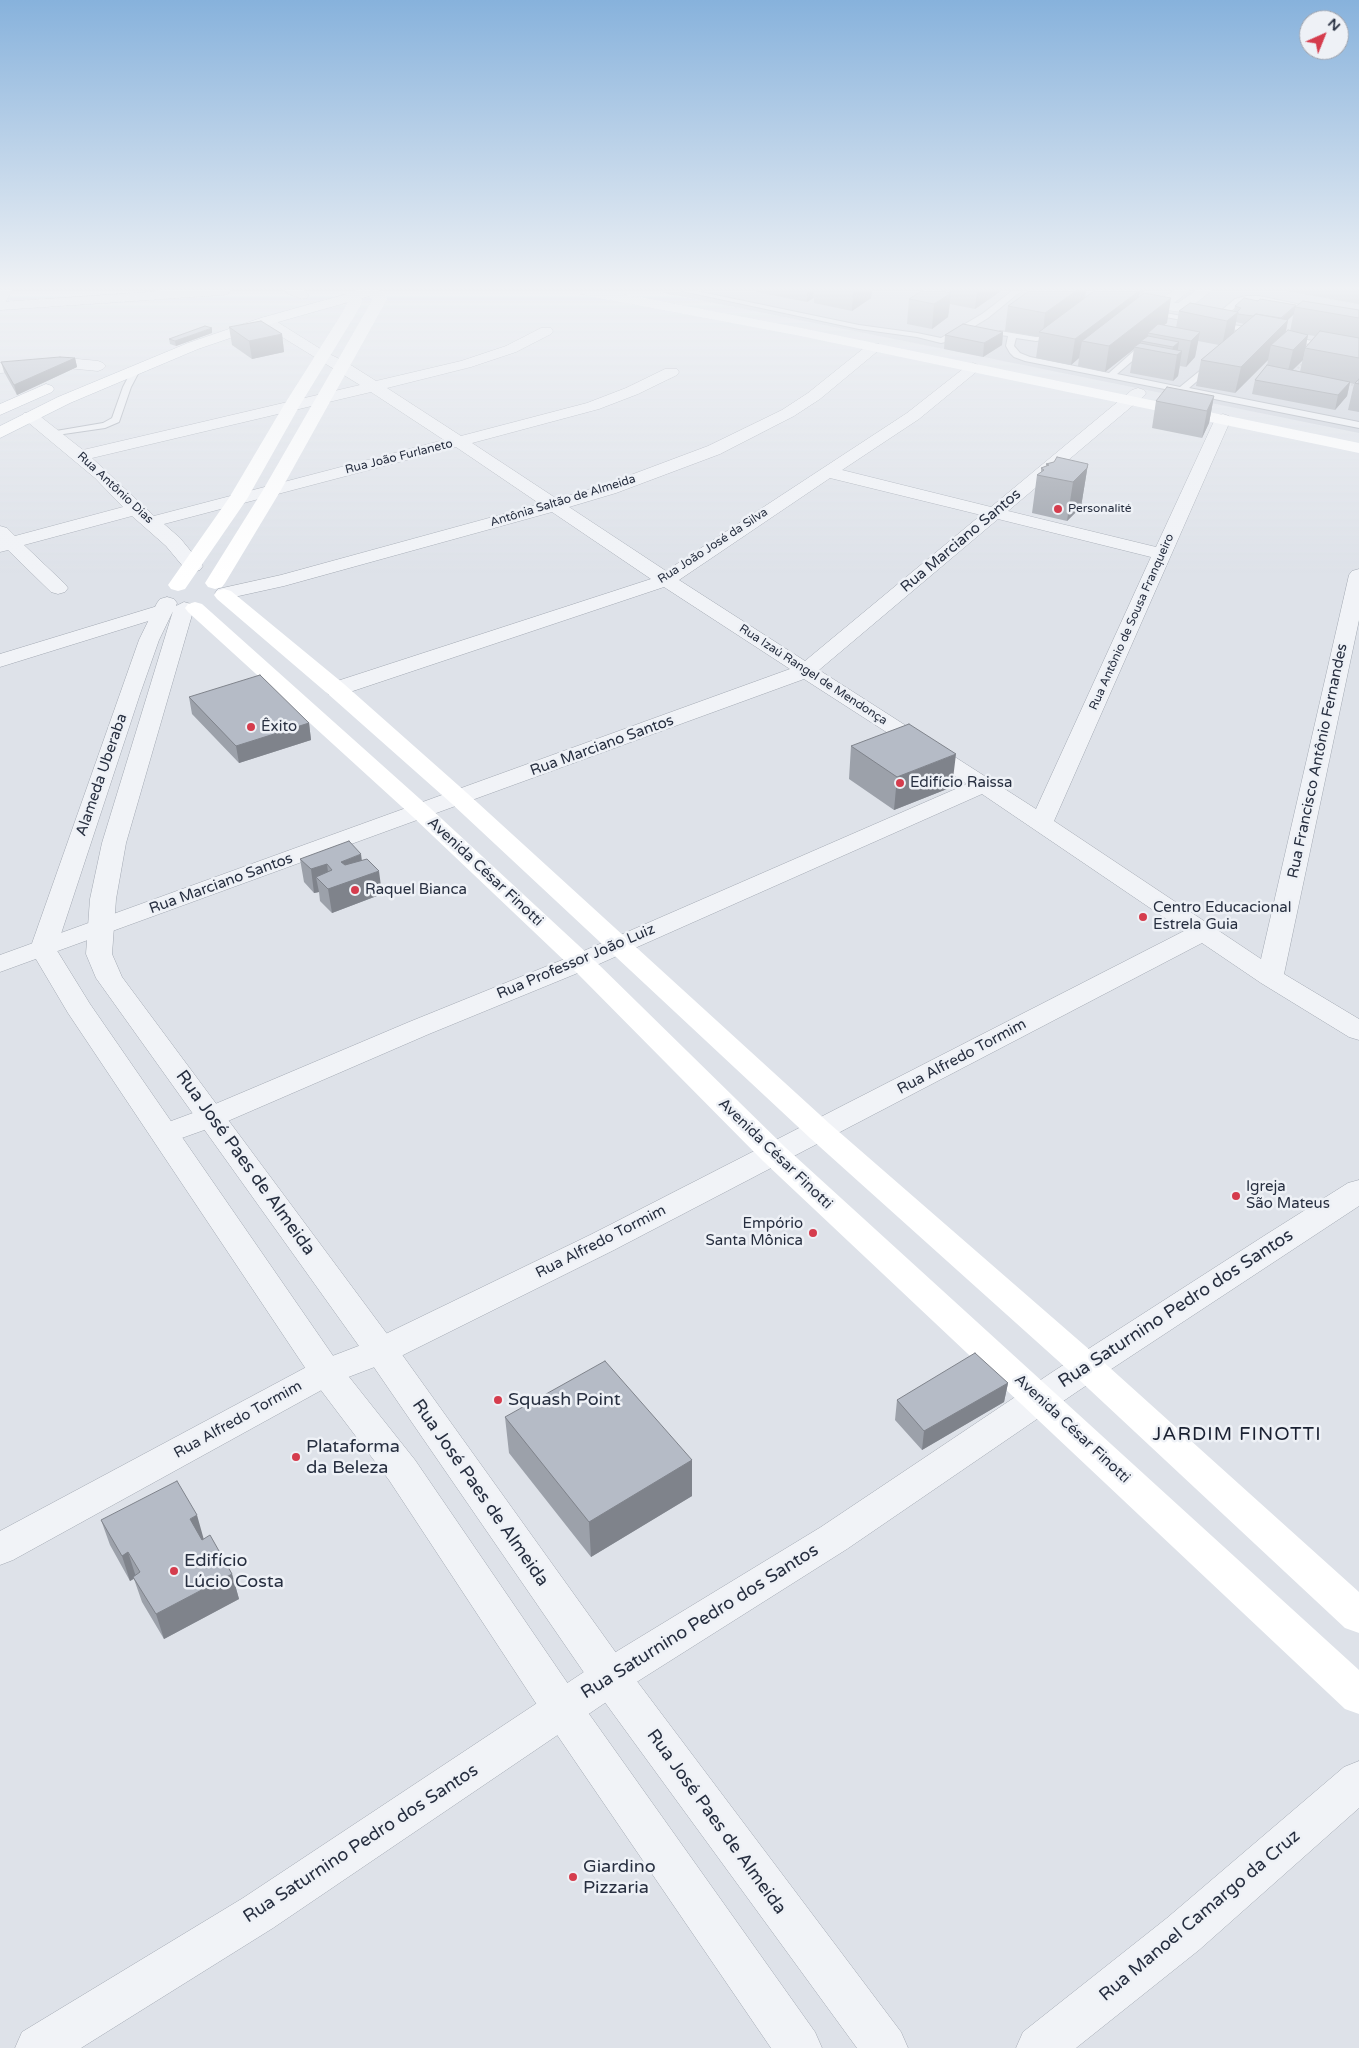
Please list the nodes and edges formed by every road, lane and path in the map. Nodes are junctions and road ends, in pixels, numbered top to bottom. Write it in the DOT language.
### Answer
graph roads {
  1 [pos="52,387"];
  2 [pos="96,387"];
  3 [pos="127,387"];
  4 [pos="309,387"];
  5 [pos="331,387"];
  6 [pos="370,387"];
  7 [pos="374,387"];
  8 [pos="640,387"];
  9 [pos="826,387"];
  10 [pos="950,387"];
  11 [pos="1080,387"];
  12 [pos="1087,387"];
  13 [pos="1166,387"];
  14 [pos="1186,387"];
  15 [pos="1182,390"];
  16 [pos="1134,396"];
  17 [pos="324,397"];
  18 [pos="292,405"];
  19 [pos="0,410"];
  20 [pos="30,416"];
  21 [pos="1223,420"];
  22 [pos="1359,425"];
  23 [pos="0,433"];
  24 [pos="53,434"];
  25 [pos="1359,439"];
  26 [pos="459,442"];
  27 [pos="1359,448"];
  28 [pos="81,456"];
  29 [pos="827,472"];
  30 [pos="272,490"];
  31 [pos="238,498"];
  32 [pos="556,506"];
  33 [pos="135,509"];
  34 [pos="993,512"];
  35 [pos="152,522"];
  36 [pos="3,540"];
  37 [pos="1162,554"];
  38 [pos="193,566"];
  39 [pos="1359,575"];
  40 [pos="666,580"];
  41 [pos="58,588"];
  42 [pos="221,590"];
  43 [pos="178,603"];
  44 [pos="0,661"];
  45 [pos="806,671"];
  46 [pos="336,689"];
  47 [pos="984,785"];
  48 [pos="458,798"];
  49 [pos="421,812"];
  50 [pos="1041,824"];
  51 [pos="101,927"];
  52 [pos="1203,932"];
  53 [pos="617,945"];
  54 [pos="43,949"];
  55 [pos="581,962"];
  56 [pos="0,964"];
  57 [pos="1270,977"];
  58 [pos="1359,1032"];
  59 [pos="211,1117"];
  60 [pos="820,1131"];
  61 [pos="165,1134"];
  62 [pos="774,1154"];
  63 [pos="1359,1191"];
  64 [pos="381,1351"];
  65 [pos="1087,1367"];
  66 [pos="326,1372"];
  67 [pos="1039,1399"];
  68 [pos="0,1549"];
  69 [pos="1359,1616"];
  70 [pos="610,1676"];
  71 [pos="1359,1696"];
  72 [pos="563,1710"];
  73 [pos="1359,1781"];
  74 [pos="38,2048"];
  75 [pos="799,2048"];
  76 [pos="885,2048"];
  77 [pos="1038,2048"];
  1 -- 19 [label="main road"];
  2 -- 20 [label="main road"];
  3 -- 24 [label="lane"];
  4 -- 18 [label="main road, Alameda Uberaba"];
  5 -- 17 [label="main road, Alameda Uberaba"];
  6 -- 17 [label="street"];
  7 -- 26 [label="street, Rua Izaú Rangel de Mendonça"];
  8 -- 26 [label="street, Rua João Furlaneto"];
  9 -- 32 [label="street, Antônia Saltão de Almeida"];
  10 -- 29 [label="street, Rua João José da Silva"];
  11 -- 16 [label="main road"];
  12 -- 16 [label="main road"];
  13 -- 15 [label="lane"];
  14 -- 15 [label="lane"];
  15 -- 22 [label="lane"];
  16 -- 21 [label="main road"];
  16 -- 25 [label="main road"];
  16 -- 34 [label="street, Rua Marciano Santos"];
  17 -- 18 [label="street"];
  17 -- 30 [label="main road, Alameda Uberaba"];
  18 -- 28 [label="street"];
  18 -- 31 [label="main road, Alameda Uberaba"];
  20 -- 23 [label="main road"];
  20 -- 24 [label="street, Rua Antônio Dias"];
  21 -- 27 [label="main road"];
  21 -- 37 [label="street, Rua Antônio de Sousa Franqueiro"];
  24 -- 28 [label="street, Rua Antônio Dias"];
  26 -- 30 [label="street, Rua João Furlaneto"];
  26 -- 32 [label="street, Rua Izaú Rangel de Mendonça"];
  28 -- 33 [label="street, Rua Antônio Dias"];
  29 -- 34 [label="street"];
  29 -- 40 [label="street, Rua João José da Silva"];
  30 -- 31 [label="street, Rua João Furlaneto"];
  30 -- 42 [label="main road, Alameda Uberaba"];
  31 -- 35 [label="street, Rua João Furlaneto"];
  31 -- 38 [label="main road, Alameda Uberaba"];
  32 -- 40 [label="street, Rua Izaú Rangel de Mendonça"];
  32 -- 42 [label="street, Antônia Saltão de Almeida"];
  33 -- 35 [label="street, Rua Antônio Dias"];
  33 -- 36 [label="street"];
  34 -- 37 [label="street"];
  34 -- 45 [label="street, Rua Marciano Santos"];
  35 -- 38 [label="street, Rua Antônio Dias"];
  36 -- 41 [label="street"];
  37 -- 50 [label="street, Rua Antônio de Sousa Franqueiro"];
  38 -- 43 [label="main road, Alameda Uberaba"];
  39 -- 57 [label="street, Rua Francisco Antônio Fernandes"];
  40 -- 45 [label="street, Rua Izaú Rangel de Mendonça"];
  40 -- 46 [label="street, Rua João José da Silva"];
  42 -- 43 [label="main road"];
  42 -- 43 [label="main road"];
  42 -- 46 [label="main road"];
  43 -- 44 [label="street"];
  43 -- 49 [label="main road, Avenida César Finotti"];
  43 -- 51 [label="street, Alameda Uberaba"];
  43 -- 54 [label="street, Alameda Uberaba"];
  45 -- 47 [label="street, Rua Izaú Rangel de Mendonça"];
  45 -- 48 [label="street, Rua Marciano Santos"];
  46 -- 48 [label="main road"];
  47 -- 50 [label="street, Rua Izaú Rangel de Mendonça"];
  47 -- 53 [label="street, Rua Professor João Luiz"];
  48 -- 49 [label="street, Rua Marciano Santos"];
  48 -- 53 [label="main road"];
  49 -- 51 [label="street, Rua Marciano Santos"];
  49 -- 55 [label="main road, Avenida César Finotti"];
  50 -- 52 [label="street, Rua Izaú Rangel de Mendonça"];
  51 -- 54 [label="street, Rua Marciano Santos"];
  51 -- 59 [label="street, Rua José Paes de Almeida"];
  52 -- 57 [label="street, Rua Izaú Rangel de Mendonça"];
  52 -- 60 [label="street, Rua Alfredo Tormim"];
  53 -- 55 [label="street, Rua Professor João Luiz"];
  53 -- 60 [label="main road"];
  54 -- 56 [label="street, Rua Marciano Santos"];
  54 -- 61 [label="street"];
  55 -- 59 [label="street, Rua Professor João Luiz"];
  55 -- 62 [label="main road, Avenida César Finotti"];
  57 -- 58 [label="street, Rua Izaú Rangel de Mendonça"];
  59 -- 61 [label="street, Rua Professor João Luiz"];
  59 -- 64 [label="street, Rua José Paes de Almeida"];
  60 -- 62 [label="street, Rua Alfredo Tormim"];
  60 -- 65 [label="main road"];
  61 -- 66 [label="street"];
  62 -- 64 [label="street, Rua Alfredo Tormim"];
  62 -- 67 [label="main road, Avenida César Finotti"];
  63 -- 65 [label="street, Rua Saturnino Pedro dos Santos"];
  64 -- 66 [label="street, Rua Alfredo Tormim"];
  64 -- 70 [label="street, Rua José Paes de Almeida"];
  65 -- 67 [label="street, Rua Saturnino Pedro dos Santos"];
  65 -- 69 [label="main road"];
  66 -- 68 [label="street, Rua Alfredo Tormim"];
  66 -- 72 [label="street"];
  67 -- 70 [label="street, Rua Saturnino Pedro dos Santos"];
  67 -- 71 [label="main road, Avenida César Finotti"];
  70 -- 72 [label="street, Rua Saturnino Pedro dos Santos"];
  70 -- 76 [label="street, Rua José Paes de Almeida"];
  72 -- 74 [label="street, Rua Saturnino Pedro dos Santos"];
  72 -- 75 [label="street"];
  73 -- 77 [label="street, Rua Manoel Camargo da Cruz"];
}
